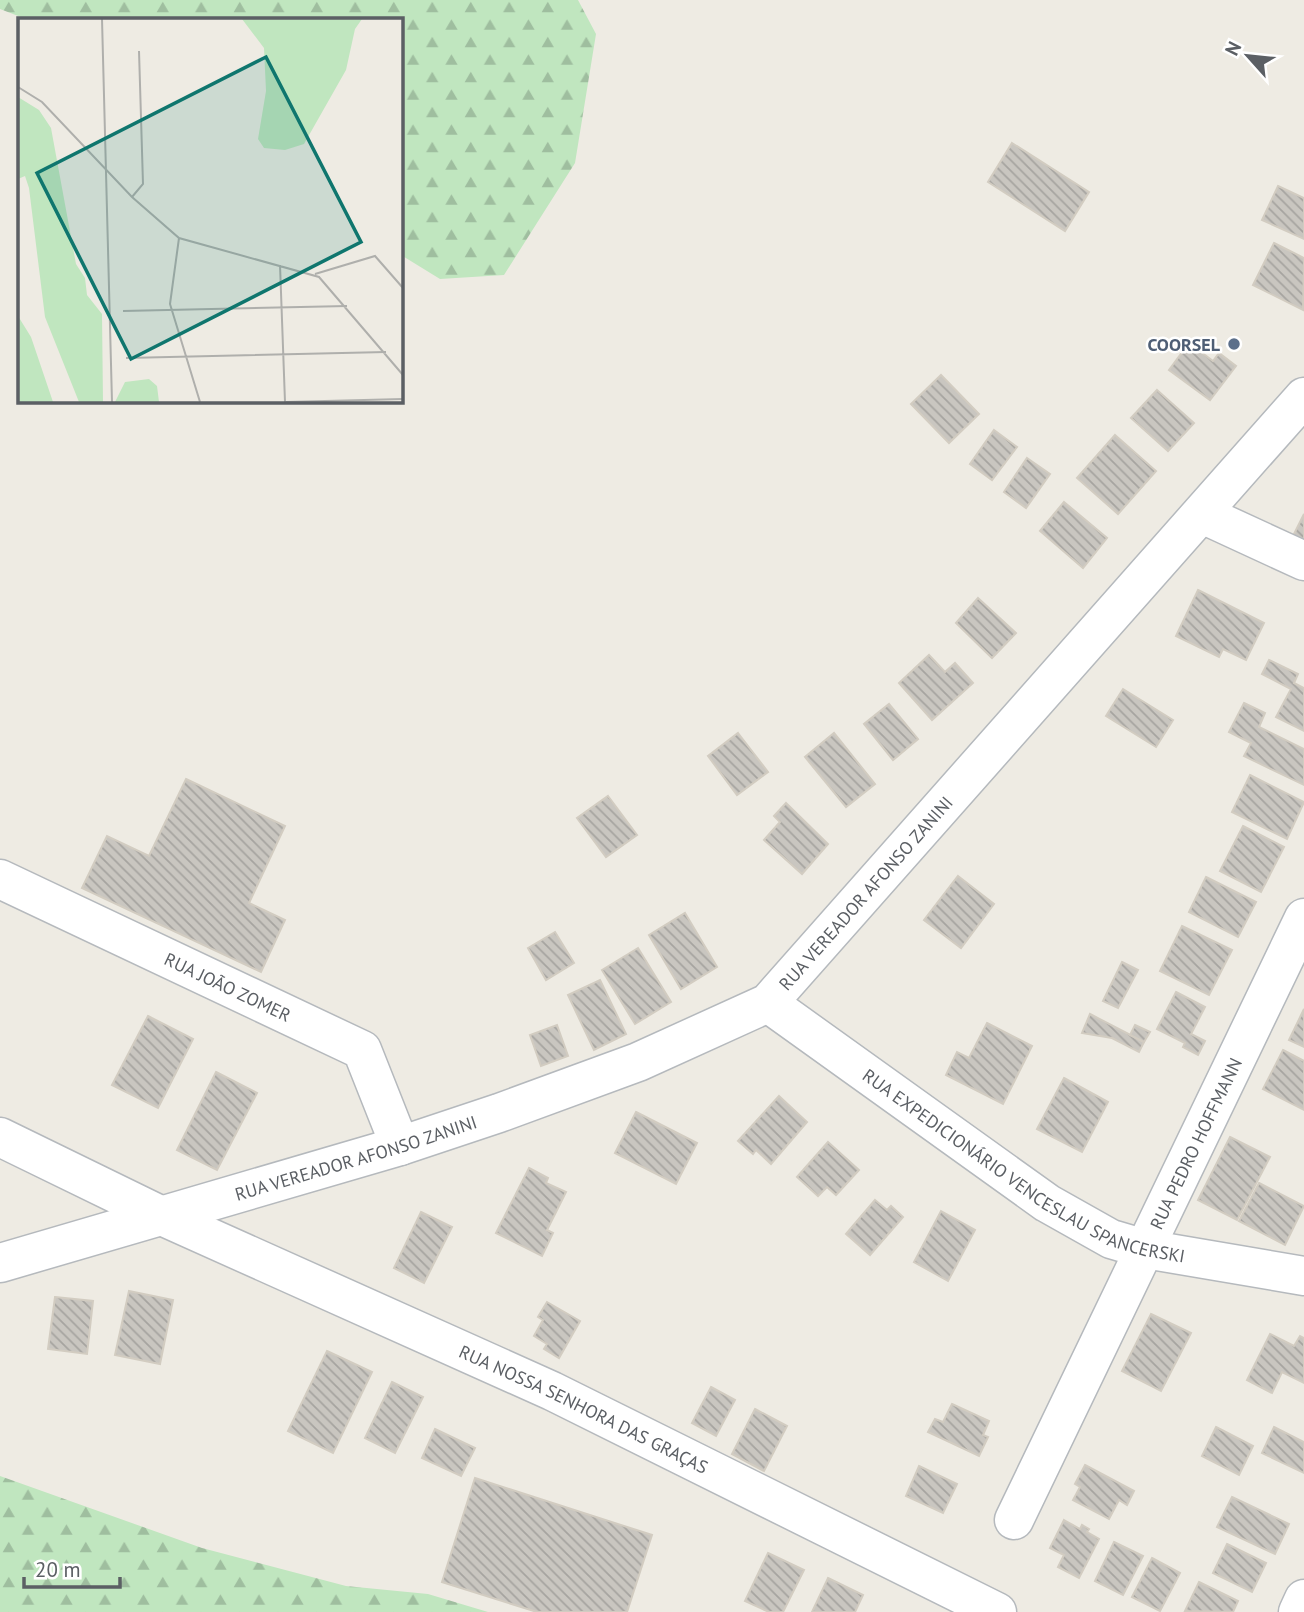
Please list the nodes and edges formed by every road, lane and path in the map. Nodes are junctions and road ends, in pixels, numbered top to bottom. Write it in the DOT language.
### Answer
graph roads {
  1 [pos="1304,397"];
  2 [pos="1202,514"];
  3 [pos="1304,561"];
  4 [pos="0,879"];
  5 [pos="1304,918"];
  6 [pos="768,1003"];
  7 [pos="0,1137"];
  8 [pos="400,1146"];
  9 [pos="163,1217"];
  10 [pos="1144,1250"];
  11 [pos="0,1264"];
  12 [pos="1304,1276"];
  13 [pos="1014,1520"];
  14 [pos="1304,1599"];
  15 [pos="997,1612"];
  16 [pos="1298,1612"];
  1 -- 2 [label="street, RUA VEREADOR AFONSO ZANINI"];
  2 -- 3 [label="street"];
  2 -- 6 [label="street, RUA VEREADOR AFONSO ZANINI"];
  4 -- 8 [label="street, RUA JOÃO ZOMER"];
  5 -- 10 [label="street, RUA PEDRO HOFFMANN"];
  6 -- 8 [label="street, RUA VEREADOR AFONSO ZANINI"];
  6 -- 10 [label="street, RUA EXPEDICIONÁRIO VENCESLAU SPANCERSKI"];
  7 -- 9 [label="street, RUA NOSSA SENHORA DAS GRAÇAS"];
  8 -- 9 [label="street, RUA VEREADOR AFONSO ZANINI"];
  9 -- 11 [label="street, RUA VEREADOR AFONSO ZANINI"];
  9 -- 15 [label="street, RUA NOSSA SENHORA DAS GRAÇAS"];
  10 -- 12 [label="street, RUA EXPEDICIONÁRIO VENCESLAU SPANCERSKI"];
  10 -- 13 [label="street, RUA PEDRO HOFFMANN"];
  14 -- 16 [label="street"];
}
